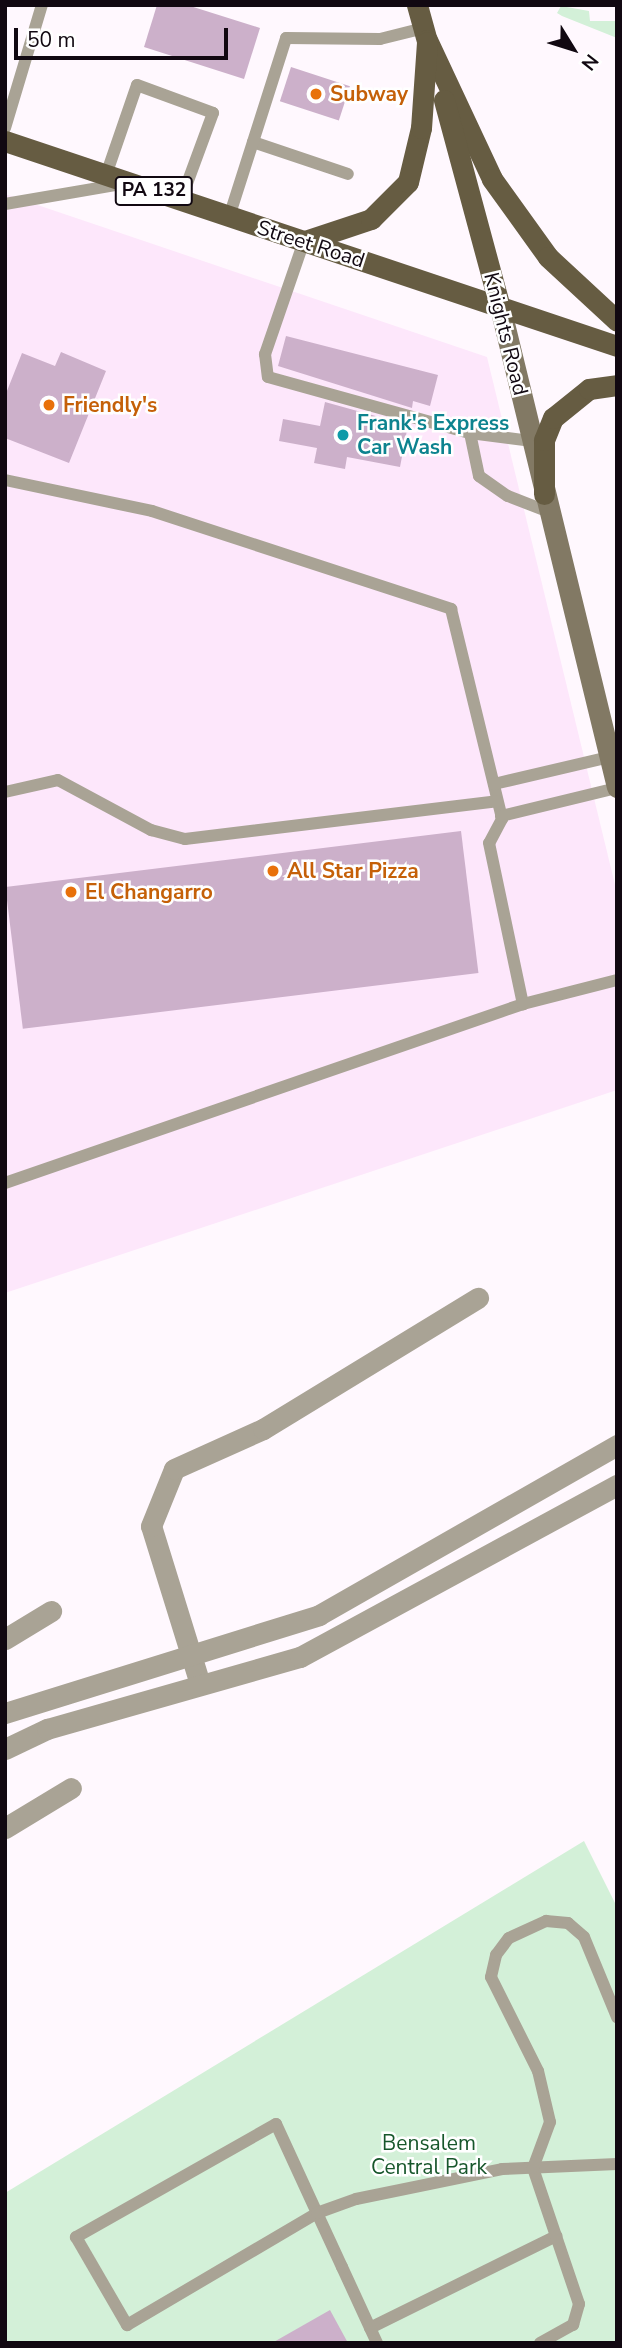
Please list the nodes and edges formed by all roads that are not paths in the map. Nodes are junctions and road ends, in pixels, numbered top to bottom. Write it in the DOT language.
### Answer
graph roads {
  1 [pos="42,5"];
  2 [pos="417,5"];
  3 [pos="426,34"];
  4 [pos="5,128"];
  5 [pos="5,141"];
  6 [pos="253,142"];
  7 [pos="348,174"];
  8 [pos="106,175"];
  9 [pos="128,183"];
  10 [pos="181,200"];
  11 [pos="5,204"];
  12 [pos="229,217"];
  13 [pos="304,241"];
  14 [pos="500,307"];
  15 [pos="617,321"];
  16 [pos="617,346"];
  17 [pos="617,386"];
  18 [pos="470,433"];
  19 [pos="532,441"];
  20 [pos="5,480"];
  21 [pos="547,503"];
  22 [pos="612,762"];
  23 [pos="494,784"];
  24 [pos="617,788"];
  25 [pos="5,792"];
  26 [pos="498,800"];
  27 [pos="501,816"];
  28 [pos="617,980"];
  29 [pos="523,1003"];
  30 [pos="5,1182"];
  31 [pos="478,1298"];
  32 [pos="617,1445"];
  33 [pos="617,1485"];
  34 [pos="51,1611"];
  35 [pos="5,1639"];
  36 [pos="188,1653"];
  37 [pos="200,1684"];
  38 [pos="5,1713"];
  39 [pos="5,1749"];
  40 [pos="71,1788"];
  41 [pos="5,1829"];
  42 [pos="617,2017"];
  43 [pos="617,2164"];
  44 [pos="533,2168"];
  45 [pos="317,2213"];
  46 [pos="556,2236"];
  47 [pos="370,2328"];
  48 [pos="377,2343"];
  49 [pos="540,2343"];
  1 -- 4 [label="lane"];
  2 -- 3 [label="main road, Knights Road"];
  3 -- 6 [label="lane"];
  3 -- 13 [label="main road"];
  3 -- 14 [label="main road, Knights Road"];
  3 -- 15 [label="main road"];
  5 -- 8 [label="main road, Street Road / PA 132"];
  6 -- 7 [label="lane"];
  6 -- 12 [label="lane"];
  8 -- 9 [label="main road, Street Road / PA 132"];
  8 -- 10 [label="lane"];
  9 -- 10 [label="main road, Street Road / PA 132"];
  9 -- 11 [label="lane"];
  10 -- 12 [label="main road, Street Road / PA 132"];
  12 -- 13 [label="main road, Street Road / PA 132"];
  13 -- 14 [label="main road, Street Road / PA 132"];
  13 -- 18 [label="lane"];
  14 -- 16 [label="main road, Street Road / PA 132"];
  14 -- 19 [label="main road, Knights Road"];
  17 -- 21 [label="main road"];
  18 -- 19 [label="lane"];
  18 -- 21 [label="lane"];
  19 -- 21 [label="main road, Knights Road"];
  20 -- 23 [label="lane"];
  21 -- 22 [label="main road, Knights Road"];
  22 -- 23 [label="lane"];
  22 -- 24 [label="main road, Knights Road"];
  23 -- 26 [label="lane"];
  24 -- 27 [label="lane"];
  25 -- 26 [label="lane"];
  26 -- 27 [label="lane"];
  27 -- 29 [label="lane"];
  28 -- 29 [label="lane"];
  29 -- 30 [label="lane"];
  31 -- 36 [label="street"];
  32 -- 36 [label="street"];
  33 -- 37 [label="street"];
  34 -- 35 [label="street"];
  36 -- 37 [label="street"];
  36 -- 38 [label="street"];
  37 -- 39 [label="street"];
  40 -- 41 [label="street"];
  42 -- 44 [label="lane"];
  43 -- 44 [label="lane"];
  44 -- 45 [label="lane"];
  44 -- 46 [label="lane"];
  45 -- 45 [label="lane"];
  45 -- 47 [label="lane"];
  46 -- 47 [label="lane"];
  46 -- 49 [label="lane"];
  47 -- 48 [label="lane"];
}
